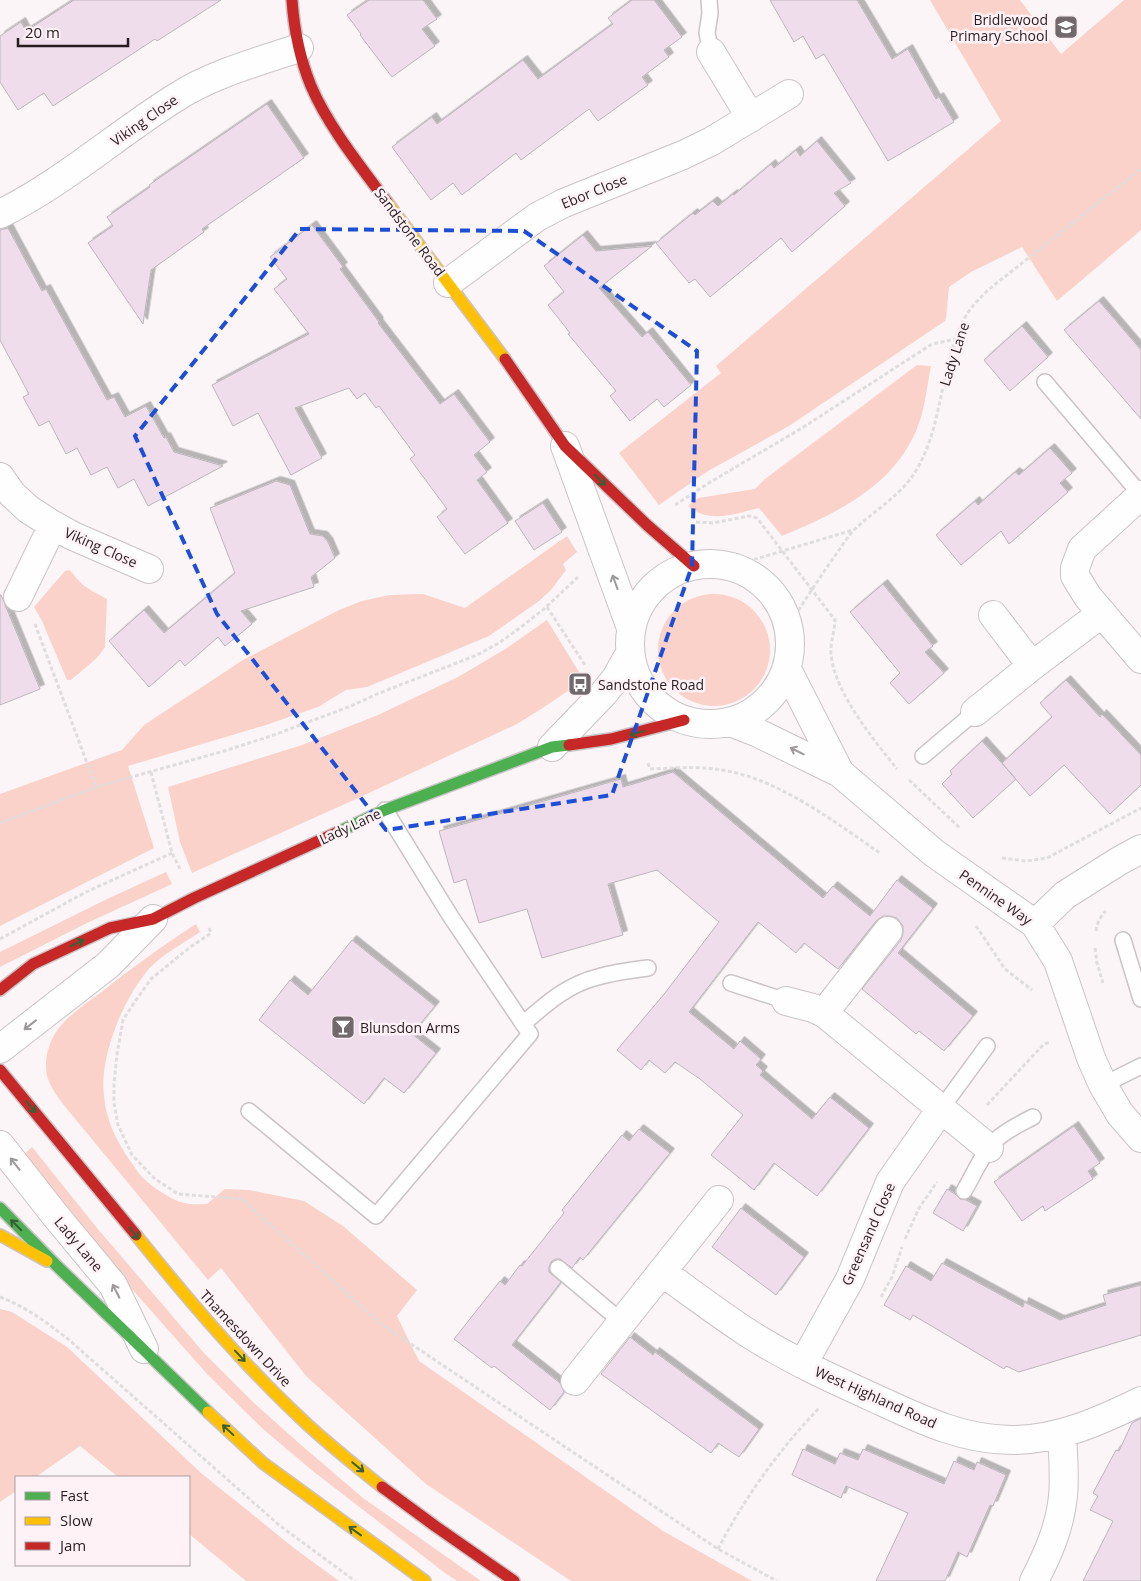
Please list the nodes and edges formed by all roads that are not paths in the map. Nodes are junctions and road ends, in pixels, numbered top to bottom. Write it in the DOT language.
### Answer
graph roads {
  1 [pos="292,0"];
  2 [pos="709,0"];
  3 [pos="299,48"];
  4 [pos="711,52"];
  5 [pos="789,94"];
  6 [pos="751,118"];
  7 [pos="0,214"];
  8 [pos="448,282"];
  9 [pos="1045,382"];
  10 [pos="565,446"];
  11 [pos="0,477"];
  12 [pos="1141,495"];
  13 [pos="53,525"];
  14 [pos="694,566"];
  15 [pos="149,569"];
  16 [pos="18,597"];
  17 [pos="1102,613"];
  18 [pos="993,615"];
  19 [pos="631,640"];
  20 [pos="1141,659"];
  21 [pos="1032,666"];
  22 [pos="787,669"];
  23 [pos="975,712"];
  24 [pos="684,720"];
  25 [pos="730,722"];
  26 [pos="552,747"];
  27 [pos="923,756"];
  28 [pos="840,773"];
  29 [pos="384,810"];
  30 [pos="1141,849"];
  31 [pos="154,919"];
  32 [pos="1035,924"];
  33 [pos="888,931"];
  34 [pos="1123,940"];
  35 [pos="648,968"];
  36 [pos="732,983"];
  37 [pos="0,990"];
  38 [pos="1141,999"];
  39 [pos="786,1001"];
  40 [pos="824,1013"];
  41 [pos="523,1024"];
  42 [pos="987,1046"];
  43 [pos="0,1049"];
  44 [pos="1141,1066"];
  45 [pos="0,1070"];
  46 [pos="1103,1085"];
  47 [pos="941,1109"];
  48 [pos="249,1111"];
  49 [pos="1032,1116"];
  50 [pos="1141,1138"];
  51 [pos="979,1141"];
  52 [pos="0,1145"];
  53 [pos="964,1191"];
  54 [pos="719,1200"];
  55 [pos="0,1208"];
  56 [pos="0,1235"];
  57 [pos="57,1266"];
  58 [pos="558,1268"];
  59 [pos="662,1272"];
  60 [pos="622,1322"];
  61 [pos="145,1350"];
  62 [pos="803,1364"];
  63 [pos="575,1381"];
  64 [pos="1141,1402"];
  65 [pos="1062,1434"];
  66 [pos="425,1581"];
  67 [pos="514,1581"];
  68 [pos="1034,1581"];
  1 -- 3 [label="street, Sandstone Road"];
  2 -- 4 [label="lane"];
  3 -- 7 [label="street, Viking Close"];
  3 -- 8 [label="street, Sandstone Road"];
  4 -- 6 [label="street"];
  5 -- 6 [label="street, Ebor Close"];
  6 -- 8 [label="street, Ebor Close"];
  8 -- 10 [label="street, Sandstone Road"];
  9 -- 12 [label="lane"];
  10 -- 14 [label="street, Sandstone Road, one-way"];
  19 -- 10 [label="street, Sandstone Road, one-way"];
  11 -- 13 [label="street, Viking Close"];
  12 -- 17 [label="street"];
  13 -- 15 [label="street, Viking Close"];
  13 -- 16 [label="street, Viking Close"];
  14 -- 19 [label="street, Lady Lane"];
  14 -- 22 [label="street, Lady Lane"];
  17 -- 20 [label="street"];
  17 -- 21 [label="street"];
  18 -- 21 [label="street"];
  19 -- 24 [label="street, Lady Lane"];
  19 -- 26 [label="street, Lady Lane"];
  21 -- 23 [label="street"];
  22 -- 25 [label="street, Lady Lane"];
  22 -- 28 [label="street, Pennine Way"];
  23 -- 27 [label="lane"];
  24 -- 25 [label="street, Lady Lane"];
  24 -- 26 [label="street, Lady Lane, one-way"];
  28 -- 25 [label="street, Pennine Way, one-way"];
  26 -- 29 [label="street, Lady Lane"];
  28 -- 32 [label="street, Pennine Way"];
  29 -- 31 [label="street, Lady Lane"];
  29 -- 41 [label="lane"];
  30 -- 32 [label="street"];
  37 -- 31 [label="street, Lady Lane, one-way"];
  31 -- 43 [label="street, Lady Lane, one-way"];
  32 -- 46 [label="street, Pennine Way"];
  33 -- 40 [label="street"];
  34 -- 38 [label="lane"];
  35 -- 41 [label="lane"];
  36 -- 39 [label="lane"];
  39 -- 40 [label="street"];
  40 -- 47 [label="street"];
  41 -- 48 [label="lane"];
  42 -- 47 [label="lane"];
  44 -- 46 [label="lane"];
  45 -- 67 [label="street, Thamesdown Drive, one-way"];
  46 -- 50 [label="street, Pennine Way"];
  47 -- 51 [label="street"];
  47 -- 62 [label="street, Greensand Close"];
  49 -- 51 [label="lane"];
  51 -- 53 [label="lane"];
  61 -- 52 [label="street, Lady Lane, one-way"];
  54 -- 59 [label="street"];
  57 -- 55 [label="street, one-way"];
  56 -- 57 [label="street"];
  57 -- 61 [label="street"];
  58 -- 60 [label="lane"];
  59 -- 60 [label="street"];
  59 -- 62 [label="street, West Highland Road"];
  60 -- 63 [label="street"];
  66 -- 61 [label="street, one-way"];
  62 -- 65 [label="street, West Highland Road"];
  64 -- 65 [label="street, West Highland Road"];
  65 -- 68 [label="street"];
}
